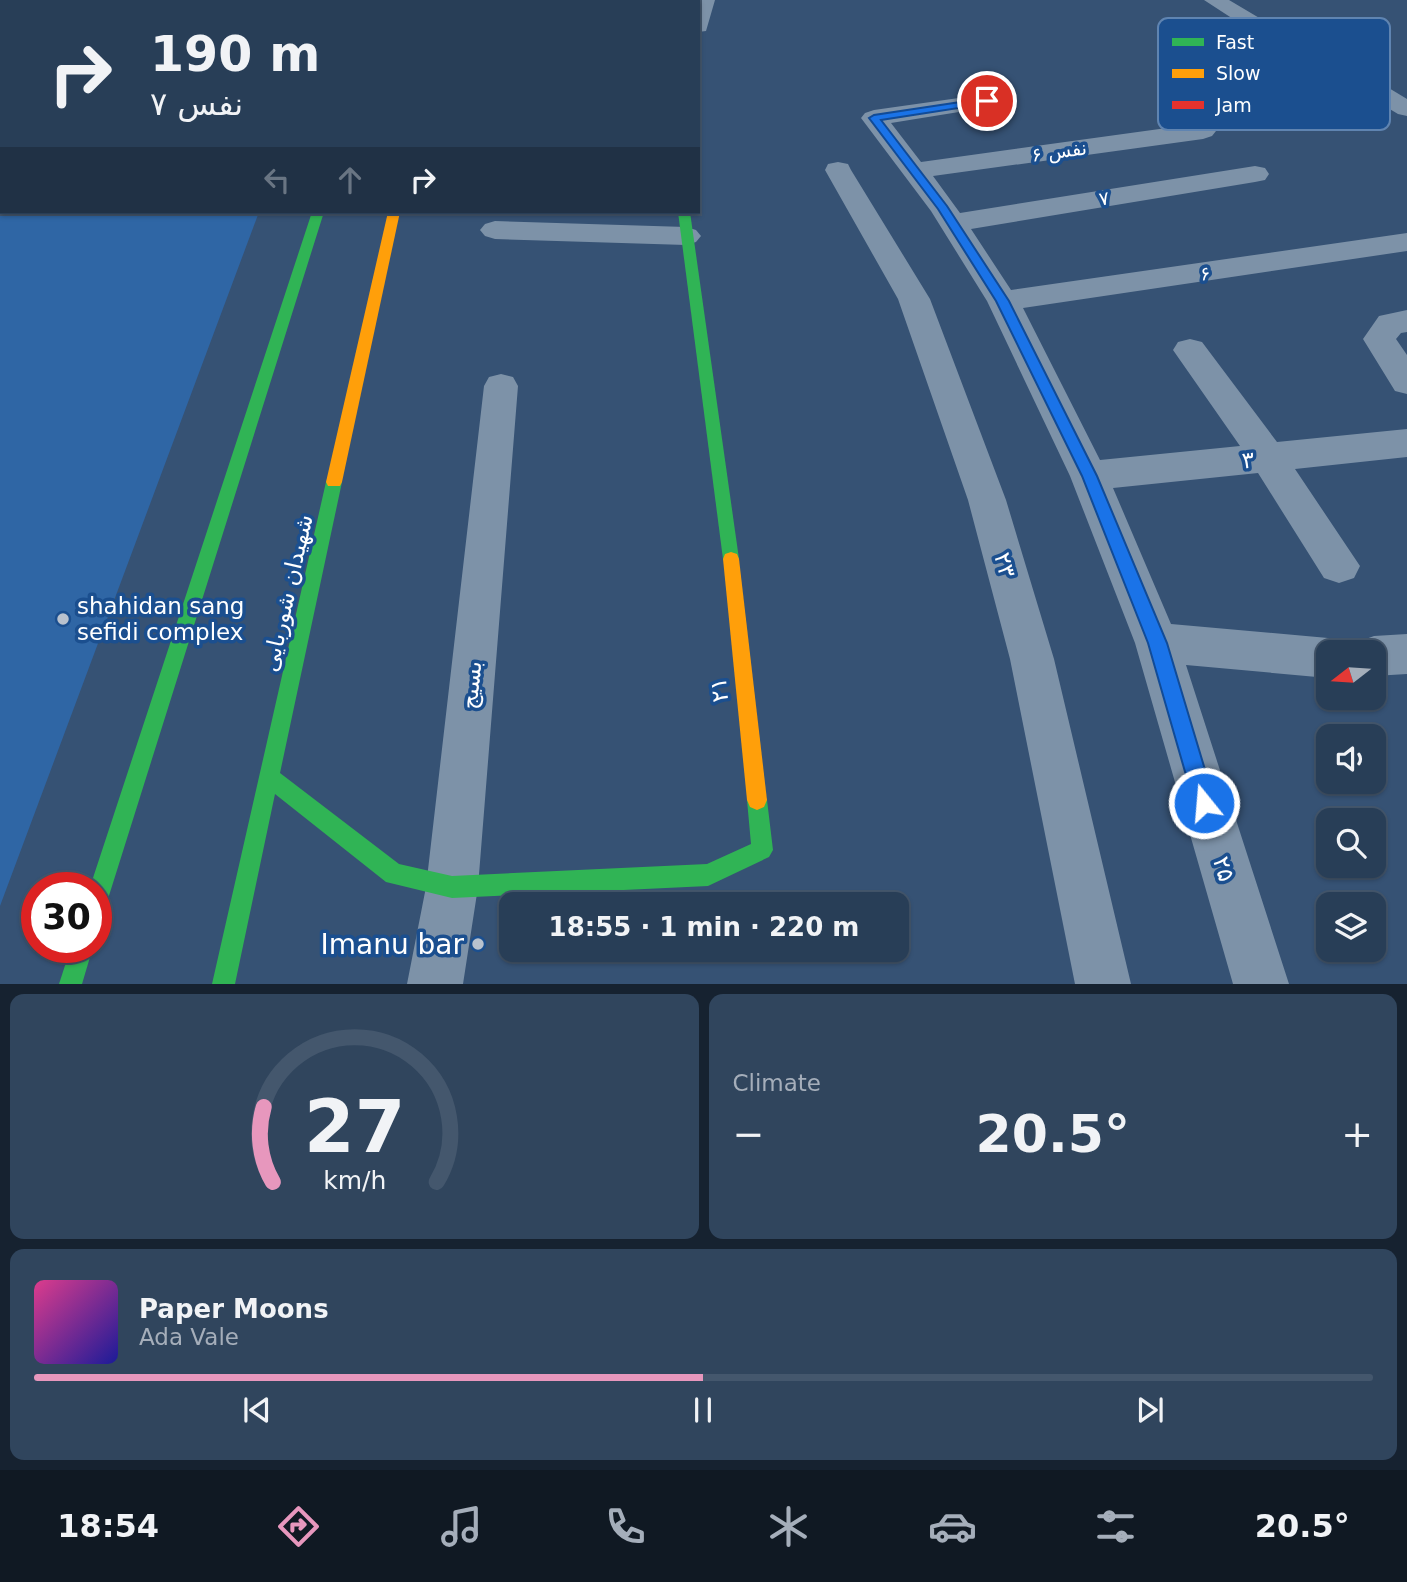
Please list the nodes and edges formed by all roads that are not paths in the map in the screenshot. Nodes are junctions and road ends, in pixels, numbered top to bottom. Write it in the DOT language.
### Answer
graph roads {
  1 [pos="705,0"];
  2 [pos="1214,0"];
  3 [pos="1244,18"];
  4 [pos="700,19"];
  5 [pos="1390,99"];
  6 [pos="987,101"];
  7 [pos="1407,109"];
  8 [pos="1203,131"];
  9 [pos="838,170"];
  10 [pos="914,171"];
  11 [pos="1255,174"];
  12 [pos="317,214"];
  13 [pos="394,214"];
  14 [pos="952,223"];
  15 [pos="685,224"];
  16 [pos="495,230"];
  17 [pos="1407,242"];
  18 [pos="1003,301"];
  19 [pos="1407,321"];
  20 [pos="1190,349"];
  21 [pos="1407,382"];
  22 [pos="501,386"];
  23 [pos="1407,443"];
  24 [pos="1268,458"];
  25 [pos="1089,476"];
  26 [pos="1339,566"];
  27 [pos="1157,643"];
  28 [pos="1407,654"];
  29 [pos="1386,655"];
  30 [pos="1316,657"];
  31 [pos="269,777"];
  32 [pos="106,872"];
  33 [pos="452,887"];
  34 [pos="77,963"];
  35 [pos="70,984"];
  36 [pos="223,984"];
  37 [pos="435,984"];
  38 [pos="1103,984"];
  39 [pos="1261,984"];
  1 -- 4 [label="street"];
  2 -- 3 [label="street"];
  5 -- 7 [label="street"];
  6 -- 10 [label="street, ۲۵"];
  8 -- 10 [label="street, نفس ۶"];
  9 -- 38 [label="street, ۲۳"];
  10 -- 14 [label="street, ۲۵"];
  11 -- 14 [label="street, ۷"];
  12 -- 32 [label="street"];
  13 -- 31 [label="street, شهیدان شوربایی"];
  14 -- 18 [label="street, ۲۵"];
  15 -- 16 [label="street"];
  15 -- 33 [label="street, ۲۱"];
  17 -- 18 [label="street, ۶"];
  18 -- 25 [label="street, ۲۵"];
  19 -- 21 [label="street"];
  20 -- 24 [label="street"];
  22 -- 33 [label="street, بسیج"];
  23 -- 24 [label="street, ۳"];
  24 -- 25 [label="street, ۳"];
  24 -- 26 [label="street"];
  25 -- 27 [label="street, ۲۵"];
  27 -- 30 [label="street"];
  27 -- 39 [label="street, ۲۵"];
  28 -- 29 [label="street"];
  31 -- 33 [label="street"];
  31 -- 36 [label="street, شهیدان شوربایی"];
  33 -- 37 [label="street, بسیج"];
  34 -- 35 [label="street"];
}
